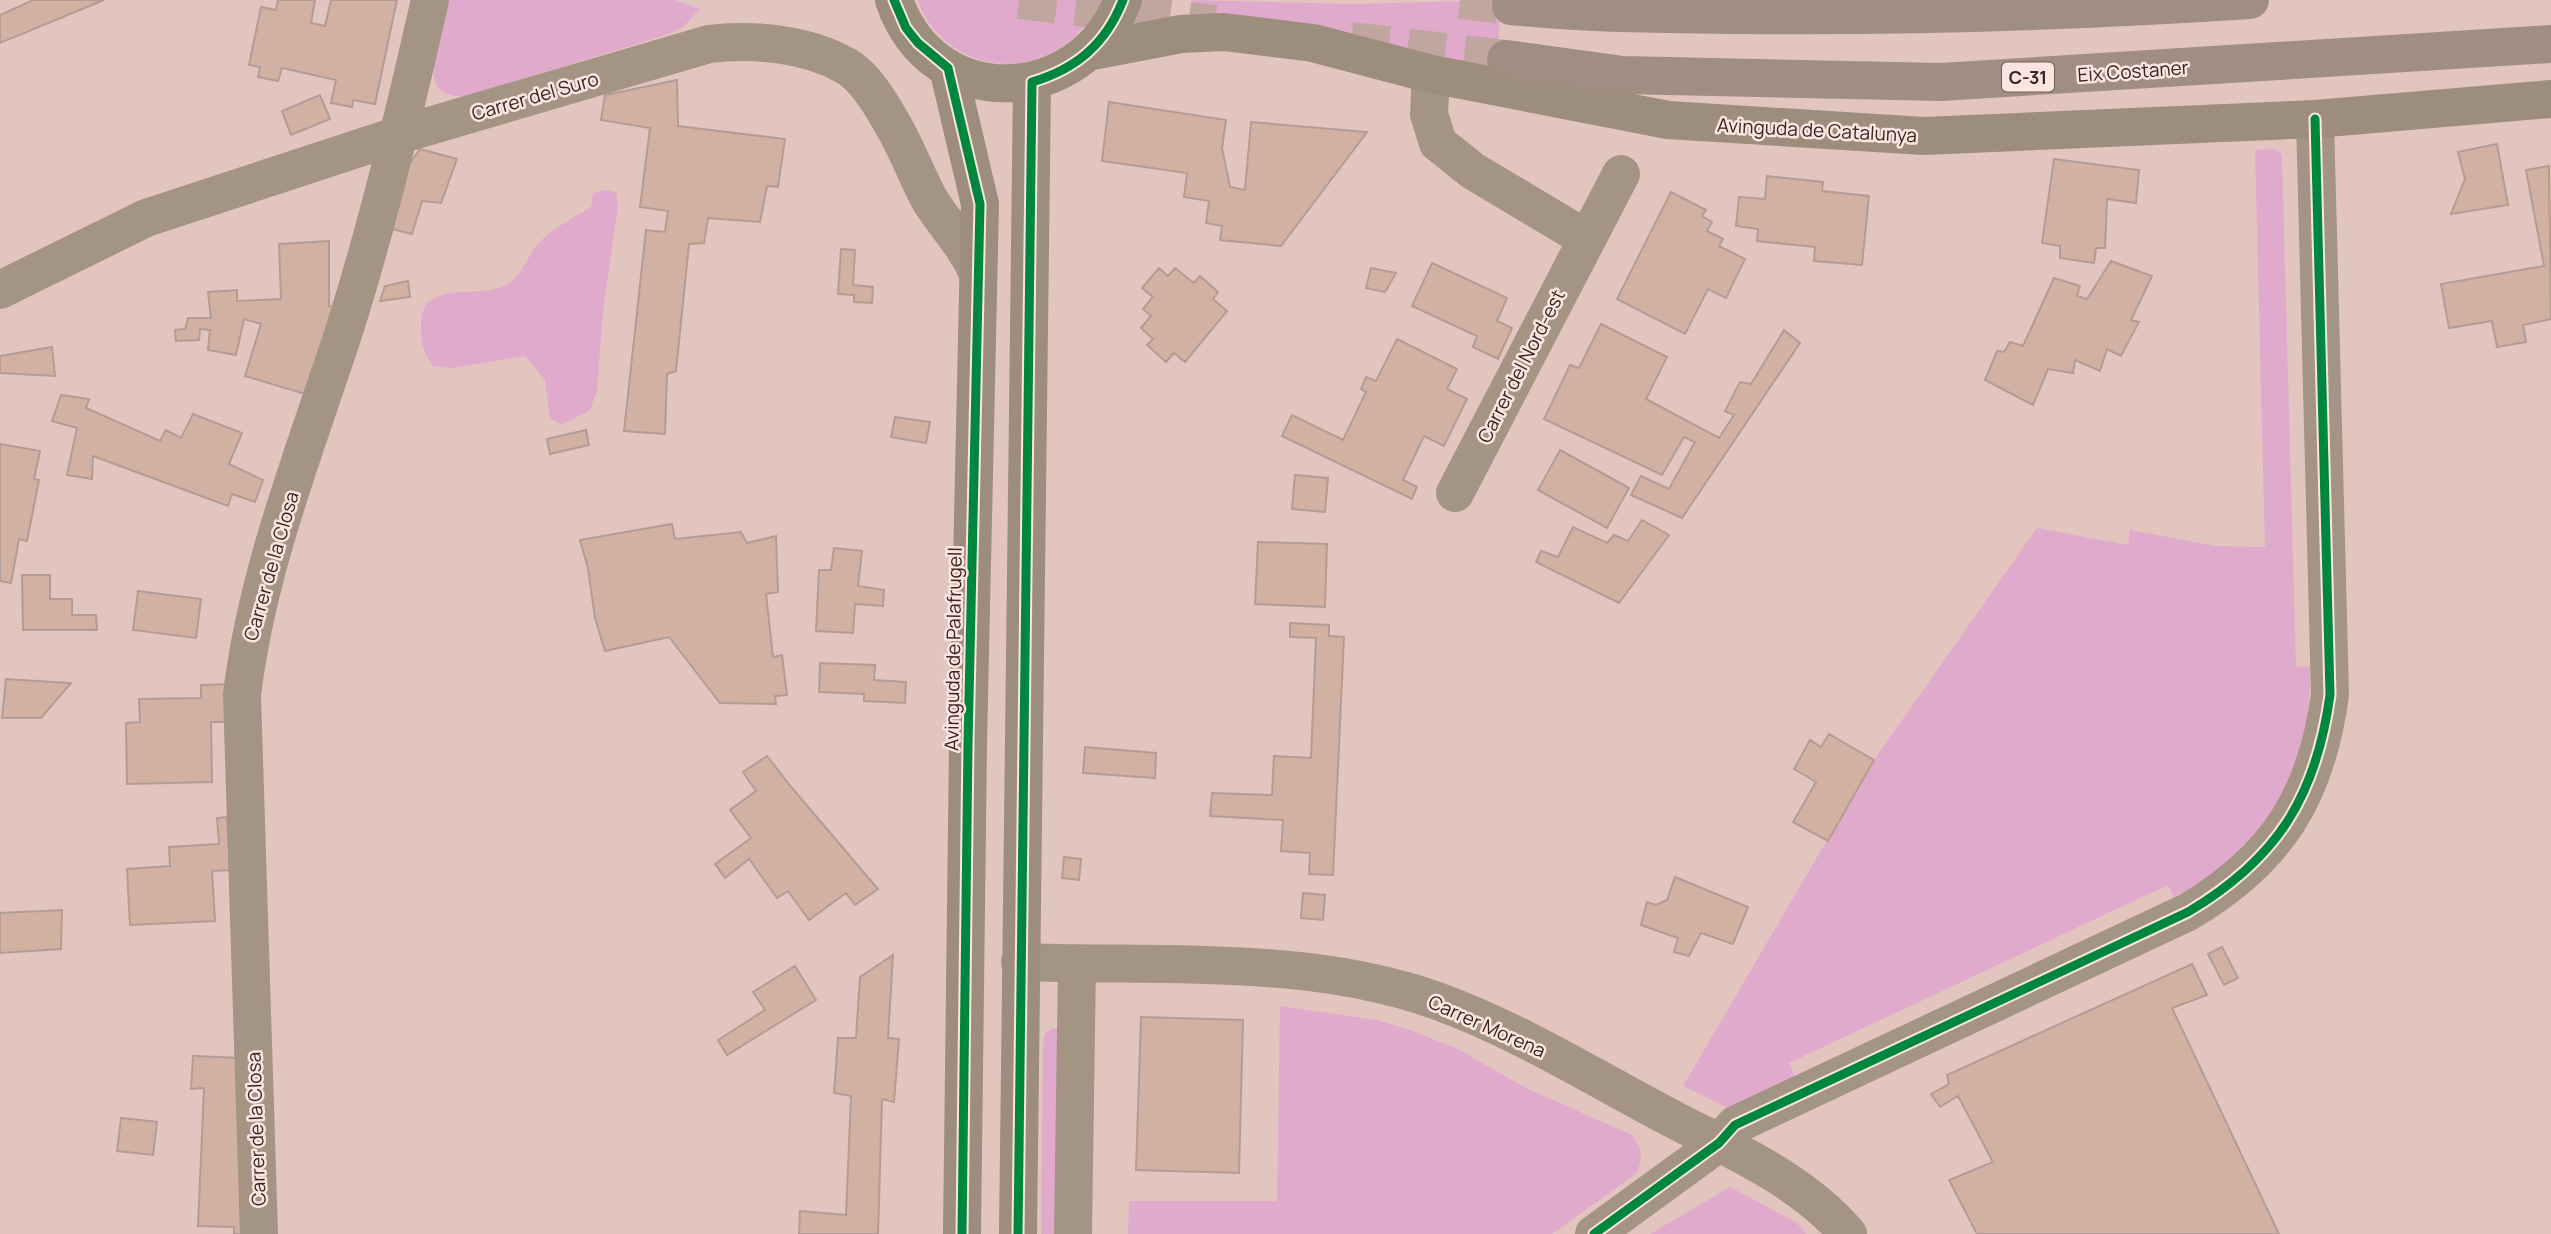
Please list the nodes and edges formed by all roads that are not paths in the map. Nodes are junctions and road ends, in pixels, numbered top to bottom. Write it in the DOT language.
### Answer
graph roads {
  1 [pos="430,0"];
  2 [pos="894,0"];
  3 [pos="1123,0"];
  4 [pos="2250,0"];
  5 [pos="1511,6"];
  6 [pos="2551,44"];
  7 [pos="1092,51"];
  8 [pos="1506,59"];
  9 [pos="948,68"];
  10 [pos="1431,74"];
  11 [pos="1032,82"];
  12 [pos="2551,99"];
  13 [pos="2315,119"];
  14 [pos="399,135"];
  15 [pos="1621,174"];
  16 [pos="1587,239"];
  17 [pos="978,274"];
  18 [pos="0,290"];
  19 [pos="1455,493"];
  20 [pos="1020,962"];
  21 [pos="1077,964"];
  22 [pos="1719,1143"];
  23 [pos="259,1234"];
  24 [pos="962,1234"];
  25 [pos="1018,1234"];
  26 [pos="1073,1234"];
  27 [pos="1594,1234"];
  28 [pos="1847,1234"];
  1 -- 14 [label="street, Carrer de la Closa"];
  2 -- 9 [label="main road"];
  3 -- 7 [label="main road"];
  4 -- 5 [label="highway"];
  6 -- 8 [label="highway, Eix Costaner / C-31"];
  7 -- 10 [label="main road, Avinguda de Catalunya"];
  7 -- 11 [label="main road"];
  9 -- 11 [label="main road"];
  9 -- 17 [label="main road, Avinguda de Palafrugell"];
  10 -- 13 [label="main road, Avinguda de Catalunya"];
  10 -- 16 [label="street"];
  11 -- 20 [label="main road"];
  12 -- 13 [label="main road, Avinguda de Catalunya"];
  13 -- 22 [label="street"];
  14 -- 17 [label="street, Carrer del Suro"];
  14 -- 18 [label="street, Carrer del Suro"];
  14 -- 23 [label="street, Carrer de la Closa"];
  15 -- 16 [label="street, Carrer del Nord-est"];
  16 -- 19 [label="street, Carrer del Nord-est"];
  17 -- 24 [label="main road, Avinguda de Palafrugell"];
  20 -- 21 [label="street"];
  20 -- 25 [label="main road"];
  21 -- 22 [label="street, Carrer Morena"];
  21 -- 26 [label="street"];
  22 -- 27 [label="street"];
  22 -- 28 [label="street, Carrer Morena"];
}
